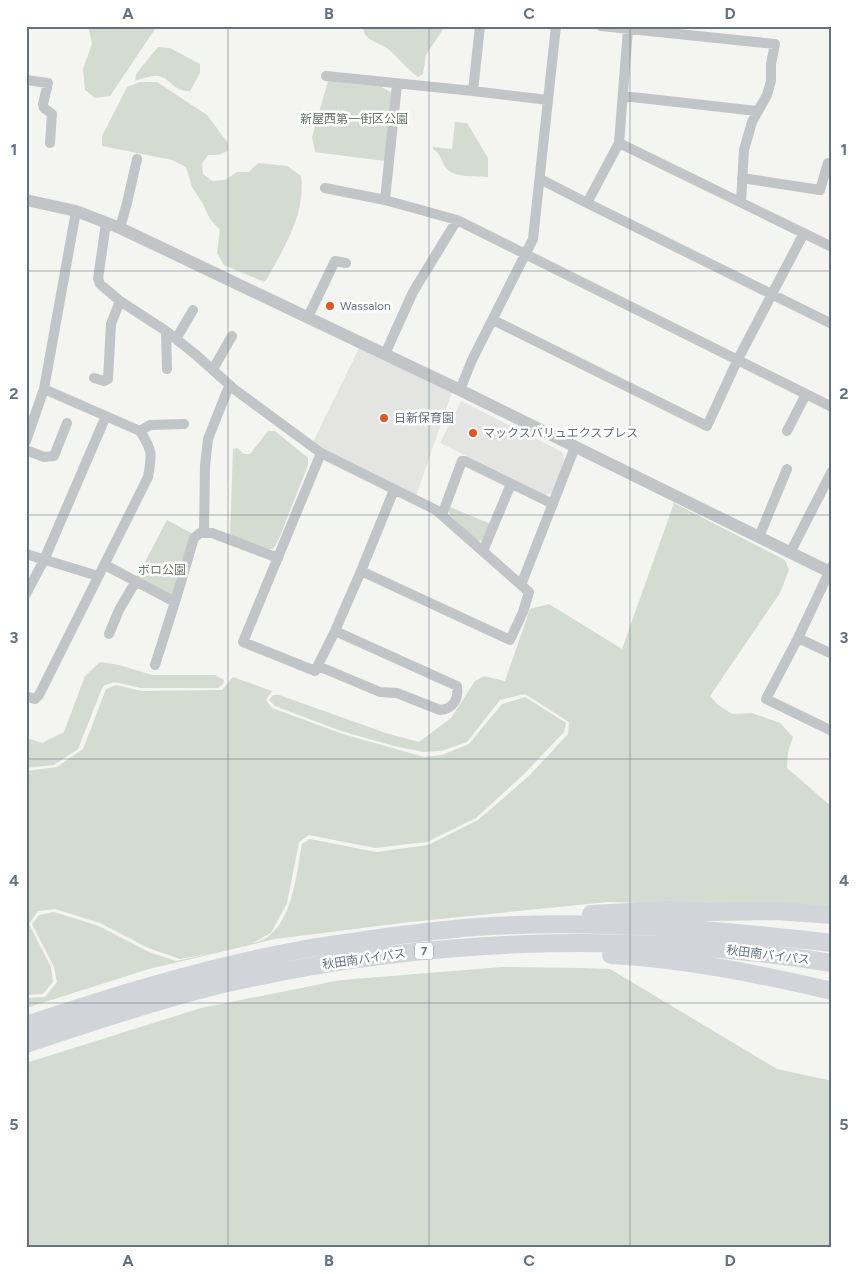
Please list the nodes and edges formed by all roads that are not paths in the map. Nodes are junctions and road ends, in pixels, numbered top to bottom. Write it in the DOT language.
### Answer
graph roads {
  1 [pos="480,26"];
  2 [pos="556,26"];
  3 [pos="601,26"];
  4 [pos="628,29"];
  5 [pos="326,76"];
  6 [pos="26,80"];
  7 [pos="397,84"];
  8 [pos="473,91"];
  9 [pos="623,96"];
  10 [pos="548,100"];
  11 [pos="757,111"];
  12 [pos="619,143"];
  13 [pos="50,144"];
  14 [pos="136,159"];
  15 [pos="828,163"];
  16 [pos="742,178"];
  17 [pos="540,179"];
  18 [pos="325,188"];
  19 [pos="26,200"];
  20 [pos="385,200"];
  21 [pos="741,202"];
  22 [pos="587,203"];
  23 [pos="76,211"];
  24 [pos="457,220"];
  25 [pos="106,223"];
  26 [pos="120,228"];
  27 [pos="804,233"];
  28 [pos="832,247"];
  29 [pos="526,255"];
  30 [pos="346,262"];
  31 [pos="773,294"];
  32 [pos="120,300"];
  33 [pos="194,310"];
  34 [pos="308,317"];
  35 [pos="493,320"];
  36 [pos="832,324"];
  37 [pos="166,331"];
  38 [pos="232,336"];
  39 [pos="176,339"];
  40 [pos="385,354"];
  41 [pos="738,359"];
  42 [pos="167,369"];
  43 [pos="213,369"];
  44 [pos="94,378"];
  45 [pos="231,386"];
  46 [pos="44,388"];
  47 [pos="460,390"];
  48 [pos="806,394"];
  49 [pos="832,407"];
  50 [pos="106,416"];
  51 [pos="67,423"];
  52 [pos="184,424"];
  53 [pos="140,431"];
  54 [pos="787,431"];
  55 [pos="26,441"];
  56 [pos="575,447"];
  57 [pos="26,450"];
  58 [pos="321,453"];
  59 [pos="787,469"];
  60 [pos="832,471"];
  61 [pos="511,484"];
  62 [pos="394,490"];
  63 [pos="553,504"];
  64 [pos="442,515"];
  65 [pos="204,532"];
  66 [pos="758,537"];
  67 [pos="483,550"];
  68 [pos="790,553"];
  69 [pos="26,554"];
  70 [pos="278,558"];
  71 [pos="44,560"];
  72 [pos="105,565"];
  73 [pos="831,570"];
  74 [pos="361,572"];
  75 [pos="98,576"];
  76 [pos="136,581"];
  77 [pos="521,585"];
  78 [pos="26,594"];
  79 [pos="175,602"];
  80 [pos="335,630"];
  81 [pos="109,634"];
  82 [pos="798,638"];
  83 [pos="832,654"];
  84 [pos="155,665"];
  85 [pos="318,666"];
  86 [pos="26,696"];
  87 [pos="832,732"];
  88 [pos="832,915"];
  89 [pos="472,927"];
  90 [pos="832,943"];
  91 [pos="473,946"];
  92 [pos="832,963"];
  93 [pos="832,991"];
  94 [pos="26,1026"];
  95 [pos="26,1044"];
  1 -- 8 [label="street"];
  2 -- 10 [label="street"];
  3 -- 4 [label="street"];
  4 -- 9 [label="street"];
  4 -- 11 [label="street"];
  5 -- 7 [label="street"];
  6 -- 13 [label="street"];
  7 -- 8 [label="street"];
  7 -- 20 [label="street"];
  8 -- 10 [label="street"];
  9 -- 11 [label="street"];
  9 -- 12 [label="street"];
  10 -- 17 [label="street"];
  11 -- 16 [label="street"];
  12 -- 21 [label="street"];
  12 -- 22 [label="street"];
  14 -- 26 [label="street"];
  15 -- 16 [label="street"];
  16 -- 21 [label="street"];
  17 -- 22 [label="street"];
  17 -- 29 [label="street"];
  18 -- 20 [label="street"];
  19 -- 23 [label="street"];
  20 -- 24 [label="street"];
  21 -- 27 [label="street"];
  22 -- 31 [label="street"];
  23 -- 25 [label="street"];
  23 -- 46 [label="street"];
  24 -- 29 [label="street"];
  24 -- 40 [label="street"];
  25 -- 26 [label="street"];
  25 -- 32 [label="street"];
  26 -- 34 [label="street"];
  27 -- 28 [label="street"];
  27 -- 31 [label="street"];
  29 -- 35 [label="street"];
  29 -- 41 [label="street"];
  30 -- 34 [label="street"];
  31 -- 36 [label="street"];
  31 -- 41 [label="street"];
  32 -- 37 [label="street"];
  32 -- 44 [label="street"];
  33 -- 39 [label="street"];
  34 -- 40 [label="street"];
  35 -- 41 [label="street"];
  35 -- 47 [label="street"];
  37 -- 39 [label="street"];
  37 -- 42 [label="street"];
  38 -- 43 [label="street"];
  39 -- 43 [label="street"];
  40 -- 47 [label="street"];
  41 -- 48 [label="street"];
  43 -- 45 [label="street"];
  45 -- 58 [label="street"];
  45 -- 65 [label="street"];
  46 -- 50 [label="street"];
  46 -- 55 [label="street"];
  47 -- 56 [label="street"];
  48 -- 49 [label="street"];
  48 -- 54 [label="street"];
  50 -- 53 [label="street"];
  50 -- 71 [label="street"];
  51 -- 57 [label="street"];
  52 -- 53 [label="street"];
  53 -- 72 [label="street"];
  56 -- 63 [label="street"];
  56 -- 66 [label="street"];
  58 -- 62 [label="street"];
  58 -- 70 [label="street"];
  59 -- 66 [label="street"];
  60 -- 68 [label="street"];
  61 -- 63 [label="street"];
  61 -- 64 [label="street"];
  61 -- 67 [label="street"];
  62 -- 64 [label="street"];
  62 -- 74 [label="street"];
  63 -- 77 [label="street"];
  64 -- 67 [label="street"];
  65 -- 70 [label="street"];
  65 -- 79 [label="street"];
  66 -- 68 [label="street"];
  67 -- 77 [label="street"];
  68 -- 73 [label="street"];
  69 -- 71 [label="street"];
  70 -- 85 [label="street"];
  71 -- 75 [label="street"];
  71 -- 78 [label="street"];
  72 -- 75 [label="street"];
  72 -- 76 [label="street"];
  73 -- 82 [label="street"];
  74 -- 77 [label="street"];
  74 -- 80 [label="street"];
  75 -- 86 [label="street"];
  76 -- 79 [label="street"];
  76 -- 81 [label="street"];
  79 -- 84 [label="street"];
  80 -- 85 [label="street"];
  80 -- 85 [label="street"];
  82 -- 83 [label="street"];
  82 -- 87 [label="street"];
  88 -- 89 [label="highway"];
  89 -- 90 [label="highway, 秋田南バイパス / 7"];
  89 -- 94 [label="highway, 秋田南バイパス / 7"];
  91 -- 92 [label="highway, 秋田南バイパス / 7"];
  91 -- 93 [label="highway"];
  91 -- 95 [label="highway, 秋田南バイパス / 7"];
}
